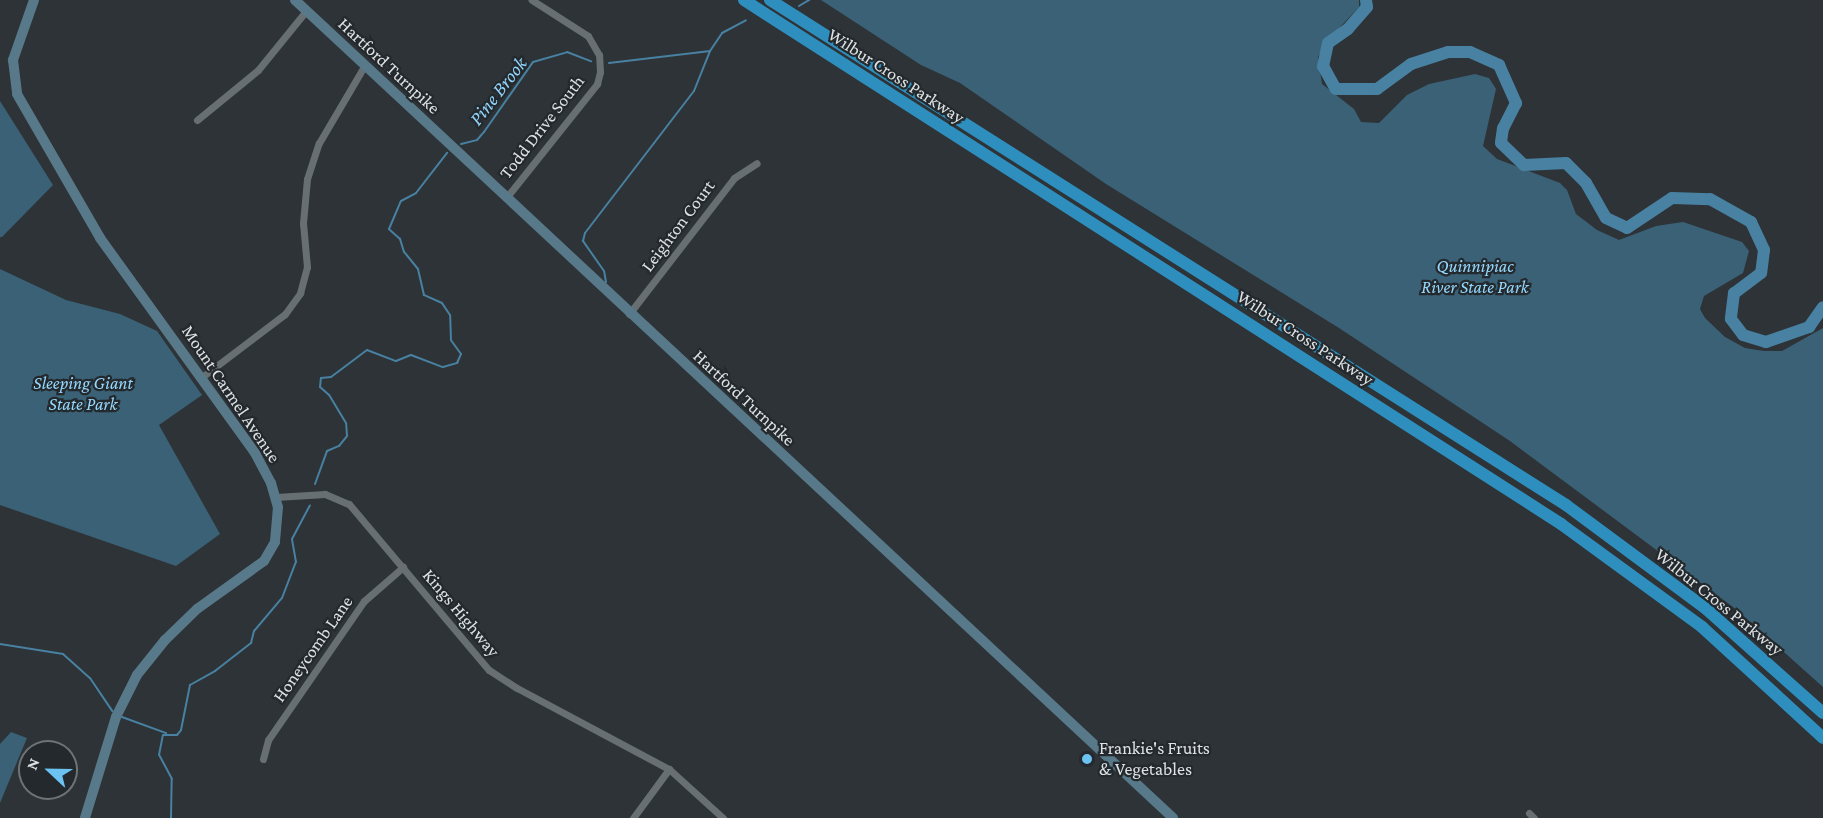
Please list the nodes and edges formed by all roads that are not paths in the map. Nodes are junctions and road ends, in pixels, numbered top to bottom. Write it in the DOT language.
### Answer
graph roads {
  1 [pos="34,0"];
  2 [pos="295,0"];
  3 [pos="532,0"];
  4 [pos="744,0"];
  5 [pos="770,0"];
  6 [pos="306,11"];
  7 [pos="365,65"];
  8 [pos="196,120"];
  9 [pos="757,163"];
  10 [pos="506,198"];
  11 [pos="629,314"];
  12 [pos="202,377"];
  13 [pos="276,497"];
  14 [pos="403,567"];
  15 [pos="1823,713"];
  16 [pos="1823,738"];
  17 [pos="264,759"];
  18 [pos="669,769"];
  19 [pos="85,818"];
  20 [pos="633,818"];
  21 [pos="723,818"];
  22 [pos="1173,818"];
  1 -- 12 [label="main road, Mount Carmel Avenue"];
  2 -- 6 [label="main road, Hartford Turnpike"];
  3 -- 10 [label="street, Todd Drive South"];
  4 -- 16 [label="highway, Wilbur Cross Parkway"];
  5 -- 15 [label="highway, Wilbur Cross Parkway"];
  6 -- 7 [label="main road, Hartford Turnpike"];
  6 -- 8 [label="street"];
  7 -- 10 [label="main road, Hartford Turnpike"];
  7 -- 12 [label="street"];
  9 -- 11 [label="street, Leighton Court"];
  10 -- 11 [label="main road, Hartford Turnpike"];
  11 -- 22 [label="main road, Hartford Turnpike"];
  12 -- 13 [label="main road, Mount Carmel Avenue"];
  13 -- 14 [label="street, Kings Highway"];
  13 -- 19 [label="main road, Mount Carmel Avenue"];
  14 -- 17 [label="street, Honeycomb Lane"];
  14 -- 18 [label="street, Kings Highway"];
  18 -- 20 [label="street"];
  18 -- 21 [label="street, Kings Highway"];
}
